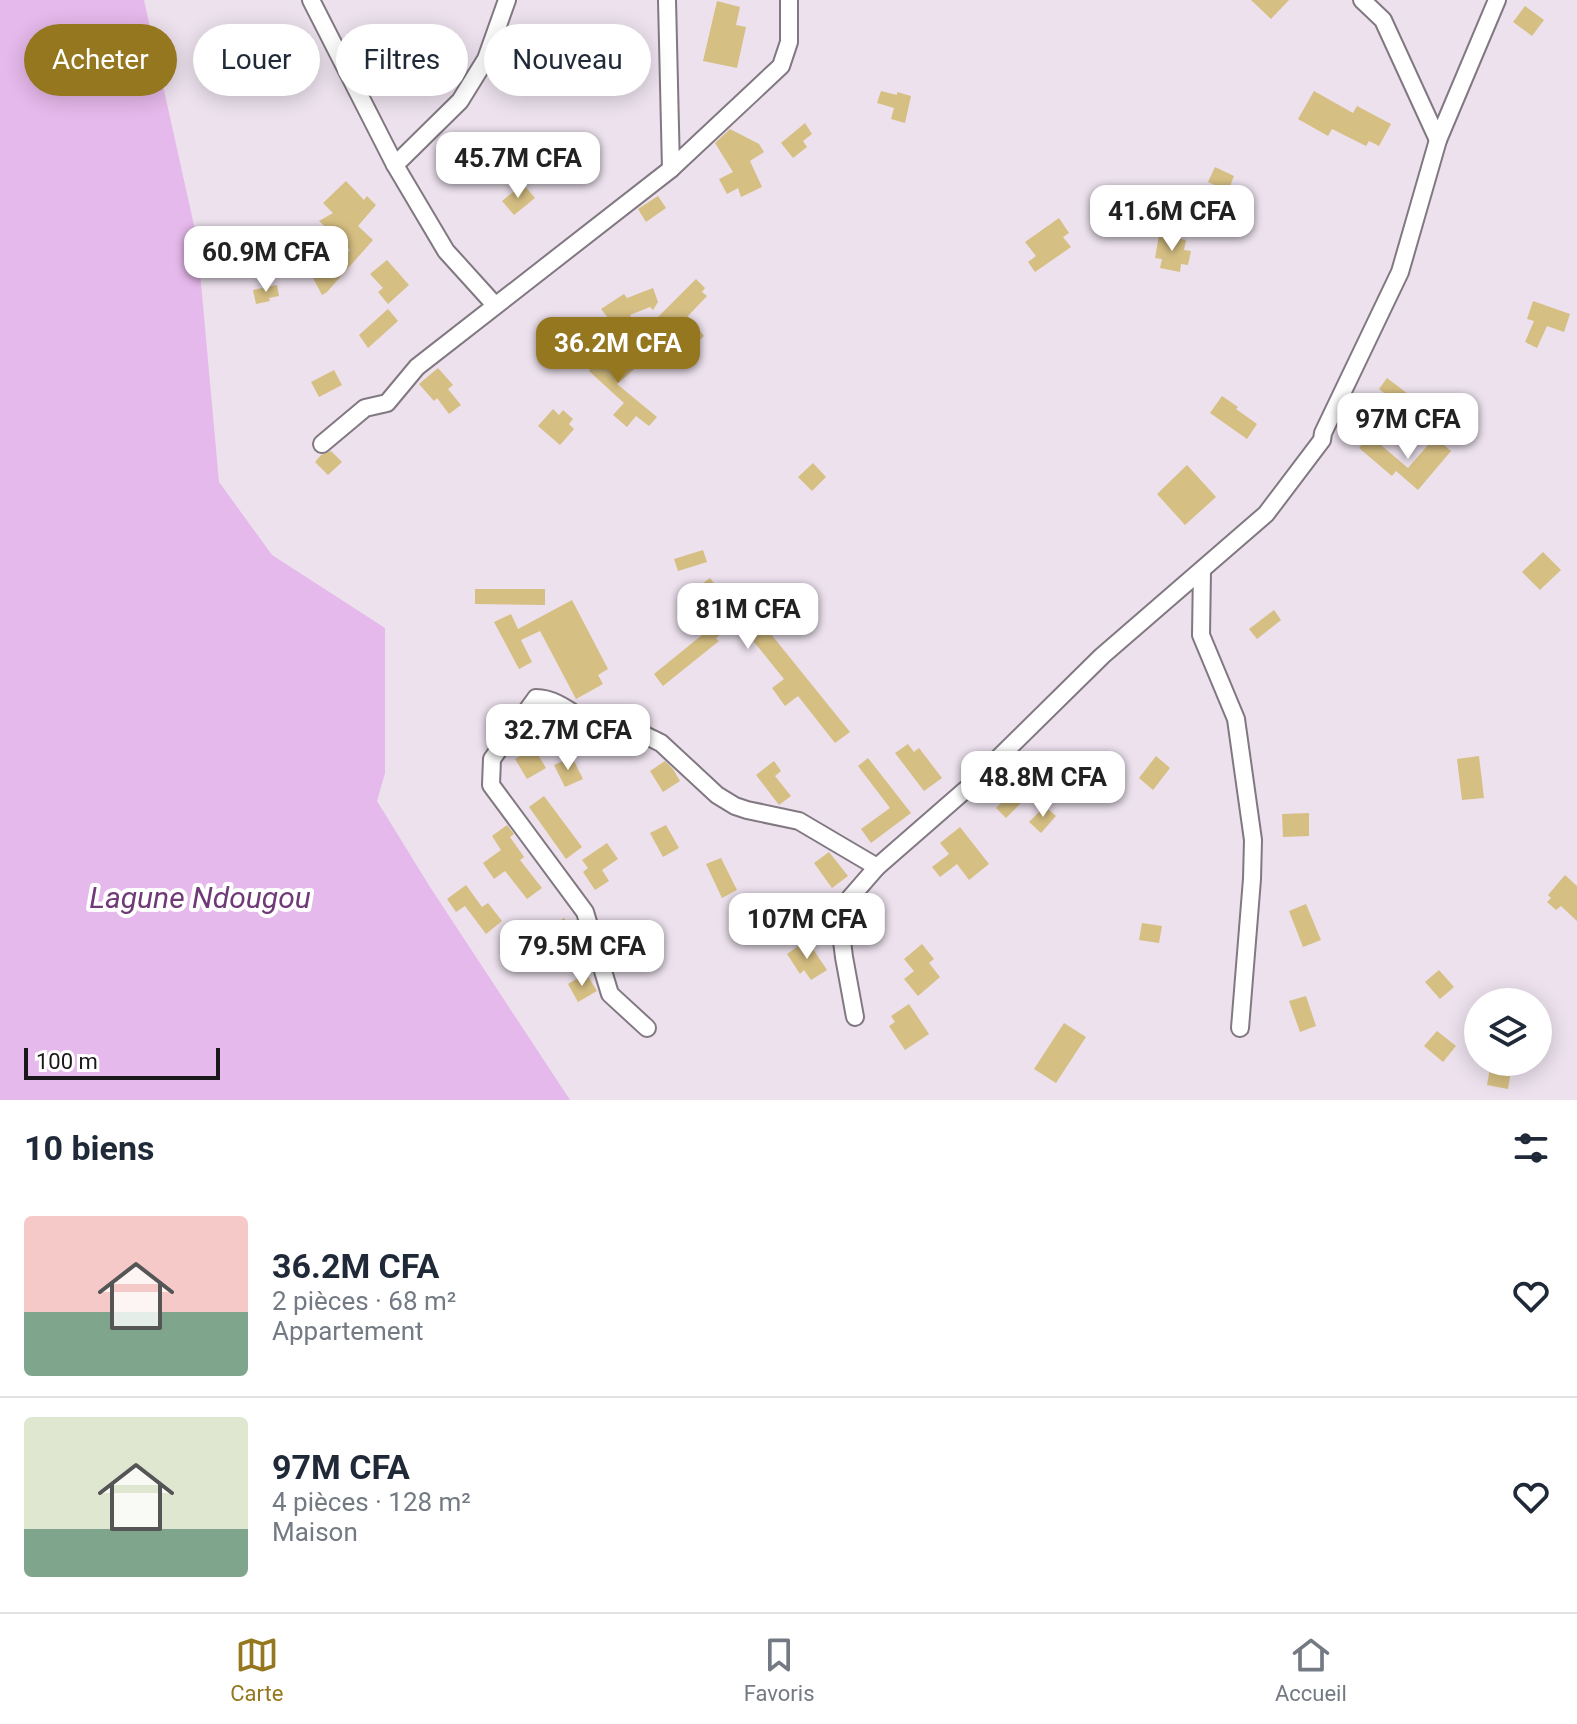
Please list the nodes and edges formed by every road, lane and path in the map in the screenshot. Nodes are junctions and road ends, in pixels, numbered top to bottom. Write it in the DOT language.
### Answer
graph roads {
  1 [pos="311,0"];
  2 [pos="507,0"];
  3 [pos="667,0"];
  4 [pos="789,0"];
  5 [pos="1362,0"];
  6 [pos="1497,0"];
  7 [pos="1438,140"];
  8 [pos="395,165"];
  9 [pos="671,169"];
  10 [pos="494,304"];
  11 [pos="322,444"];
  12 [pos="1202,570"];
  13 [pos="877,867"];
  14 [pos="855,1017"];
  15 [pos="647,1028"];
  16 [pos="1240,1028"];
  1 -- 8 [label="street"];
  2 -- 8 [label="street"];
  3 -- 9 [label="street"];
  4 -- 9 [label="street"];
  5 -- 7 [label="street"];
  6 -- 7 [label="street"];
  7 -- 12 [label="street"];
  8 -- 10 [label="street"];
  9 -- 10 [label="street"];
  10 -- 11 [label="street"];
  12 -- 13 [label="street"];
  12 -- 16 [label="street"];
  13 -- 14 [label="street"];
  13 -- 15 [label="street"];
}
